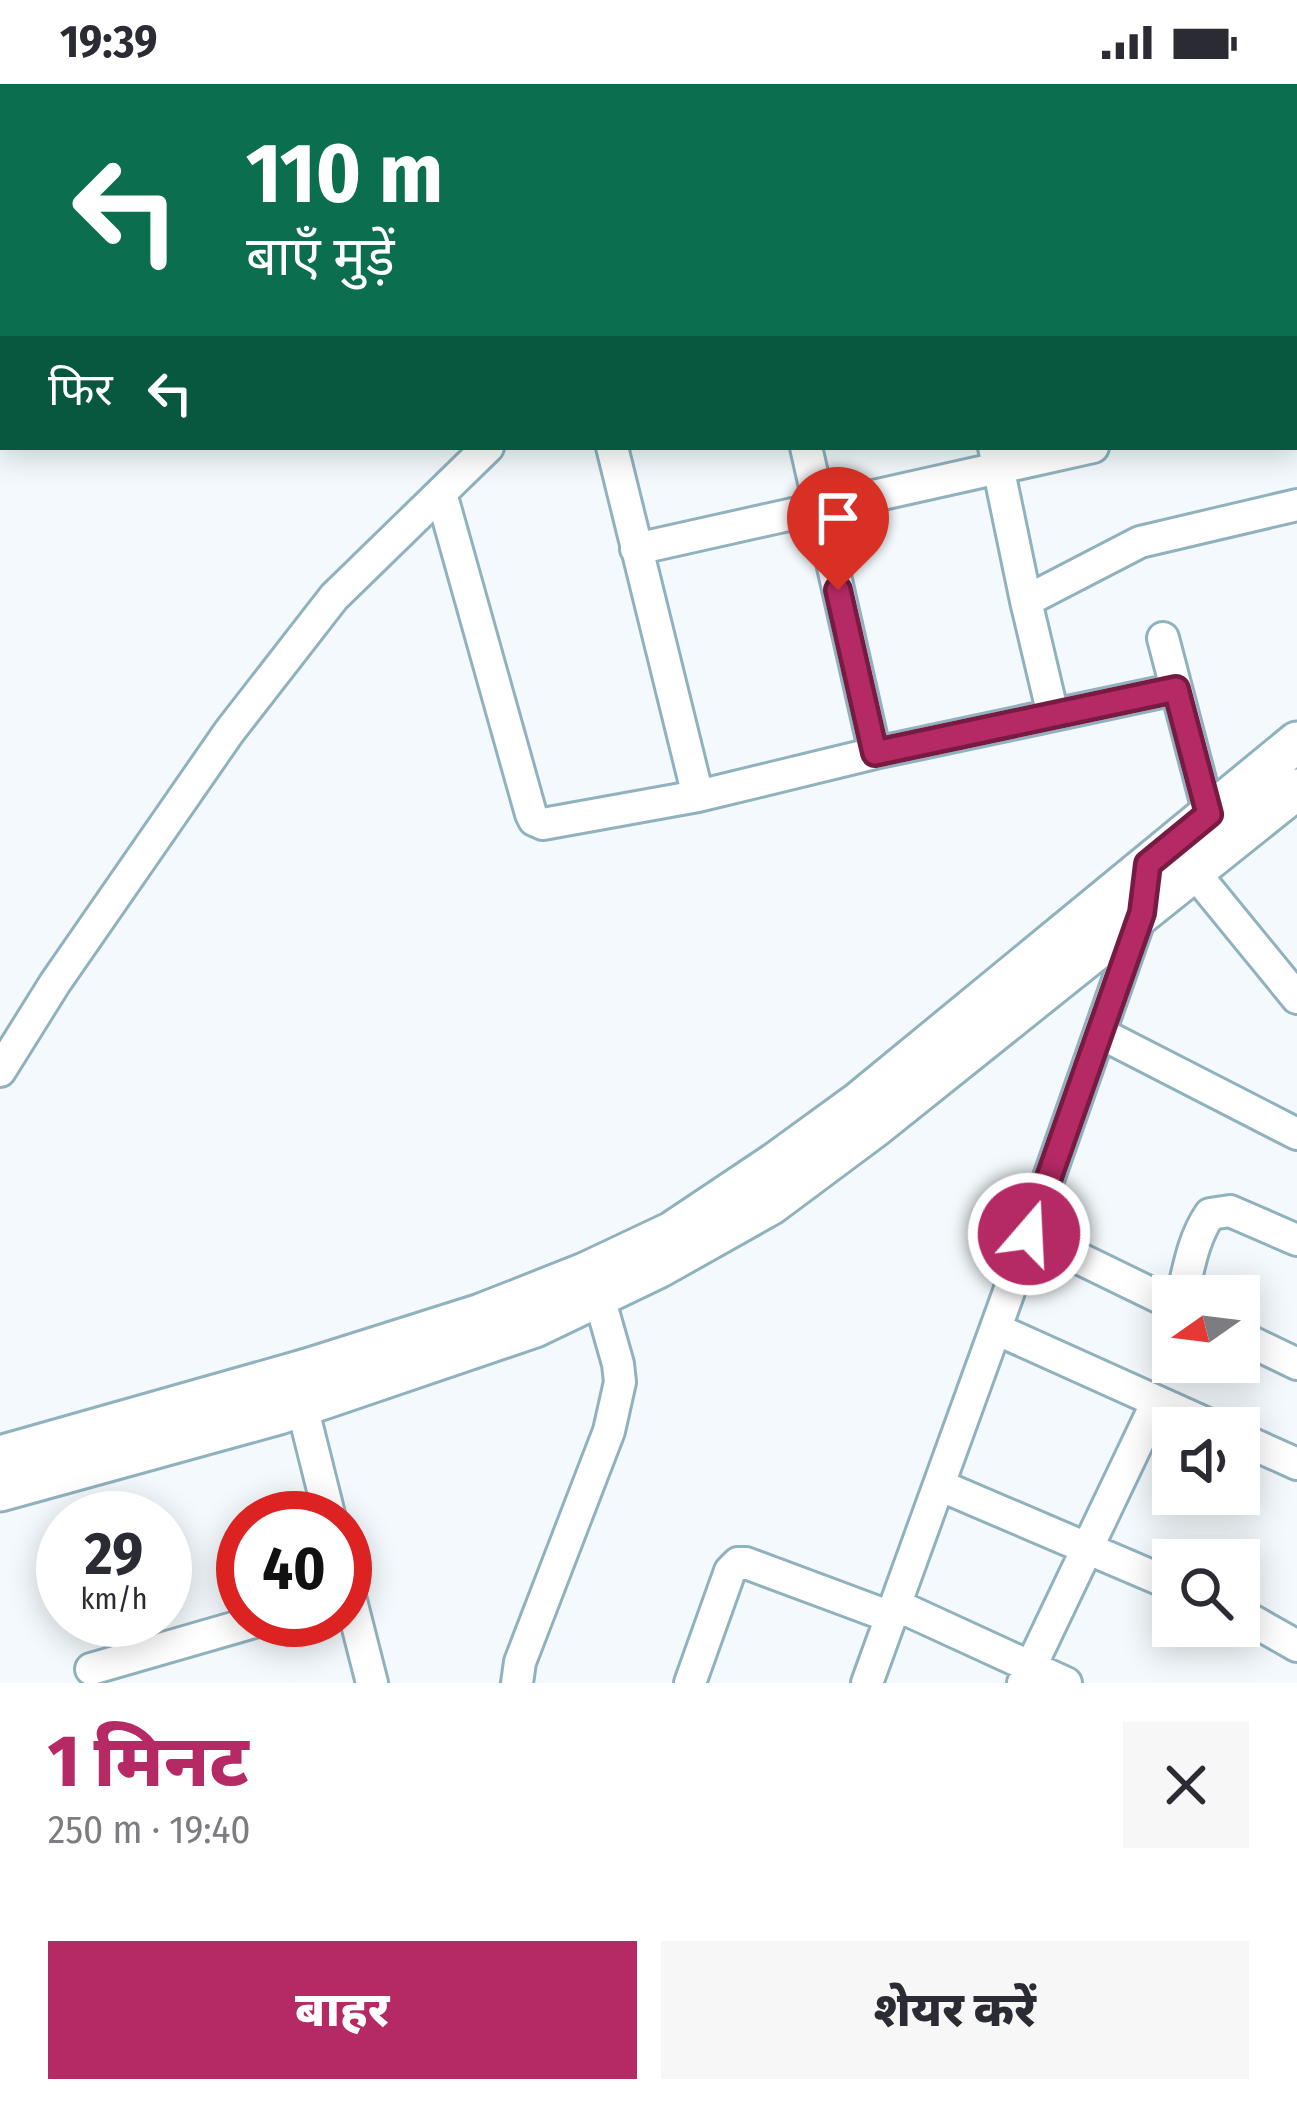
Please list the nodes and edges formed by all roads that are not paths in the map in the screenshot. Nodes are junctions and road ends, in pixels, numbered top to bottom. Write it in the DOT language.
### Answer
graph roads {
  1 [pos="485,450"];
  2 [pos="613,450"];
  3 [pos="807,450"];
  4 [pos="1068,450"];
  5 [pos="997,458"];
  6 [pos="441,493"];
  7 [pos="1297,506"];
  8 [pos="820,508"];
  9 [pos="636,549"];
  10 [pos="1026,601"];
  11 [pos="1163,638"];
  12 [pos="1176,689"];
  13 [pos="1053,715"];
  14 [pos="1297,742"];
  15 [pos="875,753"];
  16 [pos="1297,789"];
  17 [pos="698,796"];
  18 [pos="1209,814"];
  19 [pos="1148,864"];
  20 [pos="1194,872"];
  21 [pos="1142,913"];
  22 [pos="1297,998"];
  23 [pos="1100,1033"];
  24 [pos="0,1071"];
  25 [pos="1297,1134"];
  26 [pos="1029,1234"];
  27 [pos="1297,1240"];
  28 [pos="1187,1275"];
  29 [pos="1152,1294"];
  30 [pos="599,1297"];
  31 [pos="996,1330"];
  32 [pos="1260,1346"];
  33 [pos="1297,1364"];
  34 [pos="1157,1402"];
  35 [pos="302,1406"];
  36 [pos="1168,1407"];
  37 [pos="1260,1447"];
  38 [pos="0,1456"];
  39 [pos="1297,1464"];
  40 [pos="939,1485"];
  41 [pos="0,1491"];
  42 [pos="323,1491"];
  43 [pos="1087,1548"];
  44 [pos="1152,1576"];
  45 [pos="894,1611"];
  46 [pos="1260,1625"];
  47 [pos="216,1633"];
  48 [pos="1297,1646"];
  49 [pos="362,1647"];
  50 [pos="91,1669"];
  51 [pos="1027,1675"];
  52 [pos="372,1683"];
  53 [pos="517,1683"];
  54 [pos="690,1683"];
  55 [pos="868,1683"];
  56 [pos="1066,1683"];
  1 -- 6 [label="street"];
  2 -- 9 [label="street"];
  3 -- 8 [label="street"];
  4 -- 5 [label="street"];
  5 -- 8 [label="street"];
  5 -- 10 [label="street"];
  6 -- 17 [label="street"];
  6 -- 24 [label="street"];
  7 -- 10 [label="street"];
  8 -- 9 [label="street"];
  8 -- 15 [label="street"];
  9 -- 17 [label="street"];
  10 -- 13 [label="street"];
  11 -- 12 [label="street"];
  12 -- 13 [label="street"];
  12 -- 18 [label="street"];
  13 -- 15 [label="street"];
  14 -- 18 [label="main road"];
  15 -- 17 [label="street"];
  16 -- 20 [label="main road"];
  18 -- 19 [label="main road"];
  19 -- 21 [label="street"];
  19 -- 38 [label="main road"];
  20 -- 21 [label="main road"];
  20 -- 22 [label="street"];
  21 -- 23 [label="street"];
  21 -- 30 [label="main road"];
  23 -- 25 [label="street"];
  23 -- 26 [label="street"];
  26 -- 29 [label="street"];
  26 -- 31 [label="street"];
  27 -- 28 [label="street"];
  30 -- 35 [label="main road"];
  30 -- 53 [label="street"];
  31 -- 34 [label="street"];
  31 -- 40 [label="street"];
  32 -- 33 [label="street"];
  34 -- 36 [label="street"];
  34 -- 43 [label="street"];
  35 -- 41 [label="main road"];
  35 -- 42 [label="street"];
  37 -- 39 [label="street"];
  40 -- 43 [label="street"];
  40 -- 45 [label="street"];
  43 -- 44 [label="street"];
  43 -- 51 [label="street"];
  45 -- 51 [label="street"];
  45 -- 54 [label="street"];
  45 -- 55 [label="street"];
  46 -- 48 [label="street"];
  47 -- 50 [label="street"];
  49 -- 52 [label="street"];
  51 -- 56 [label="street"];
}
